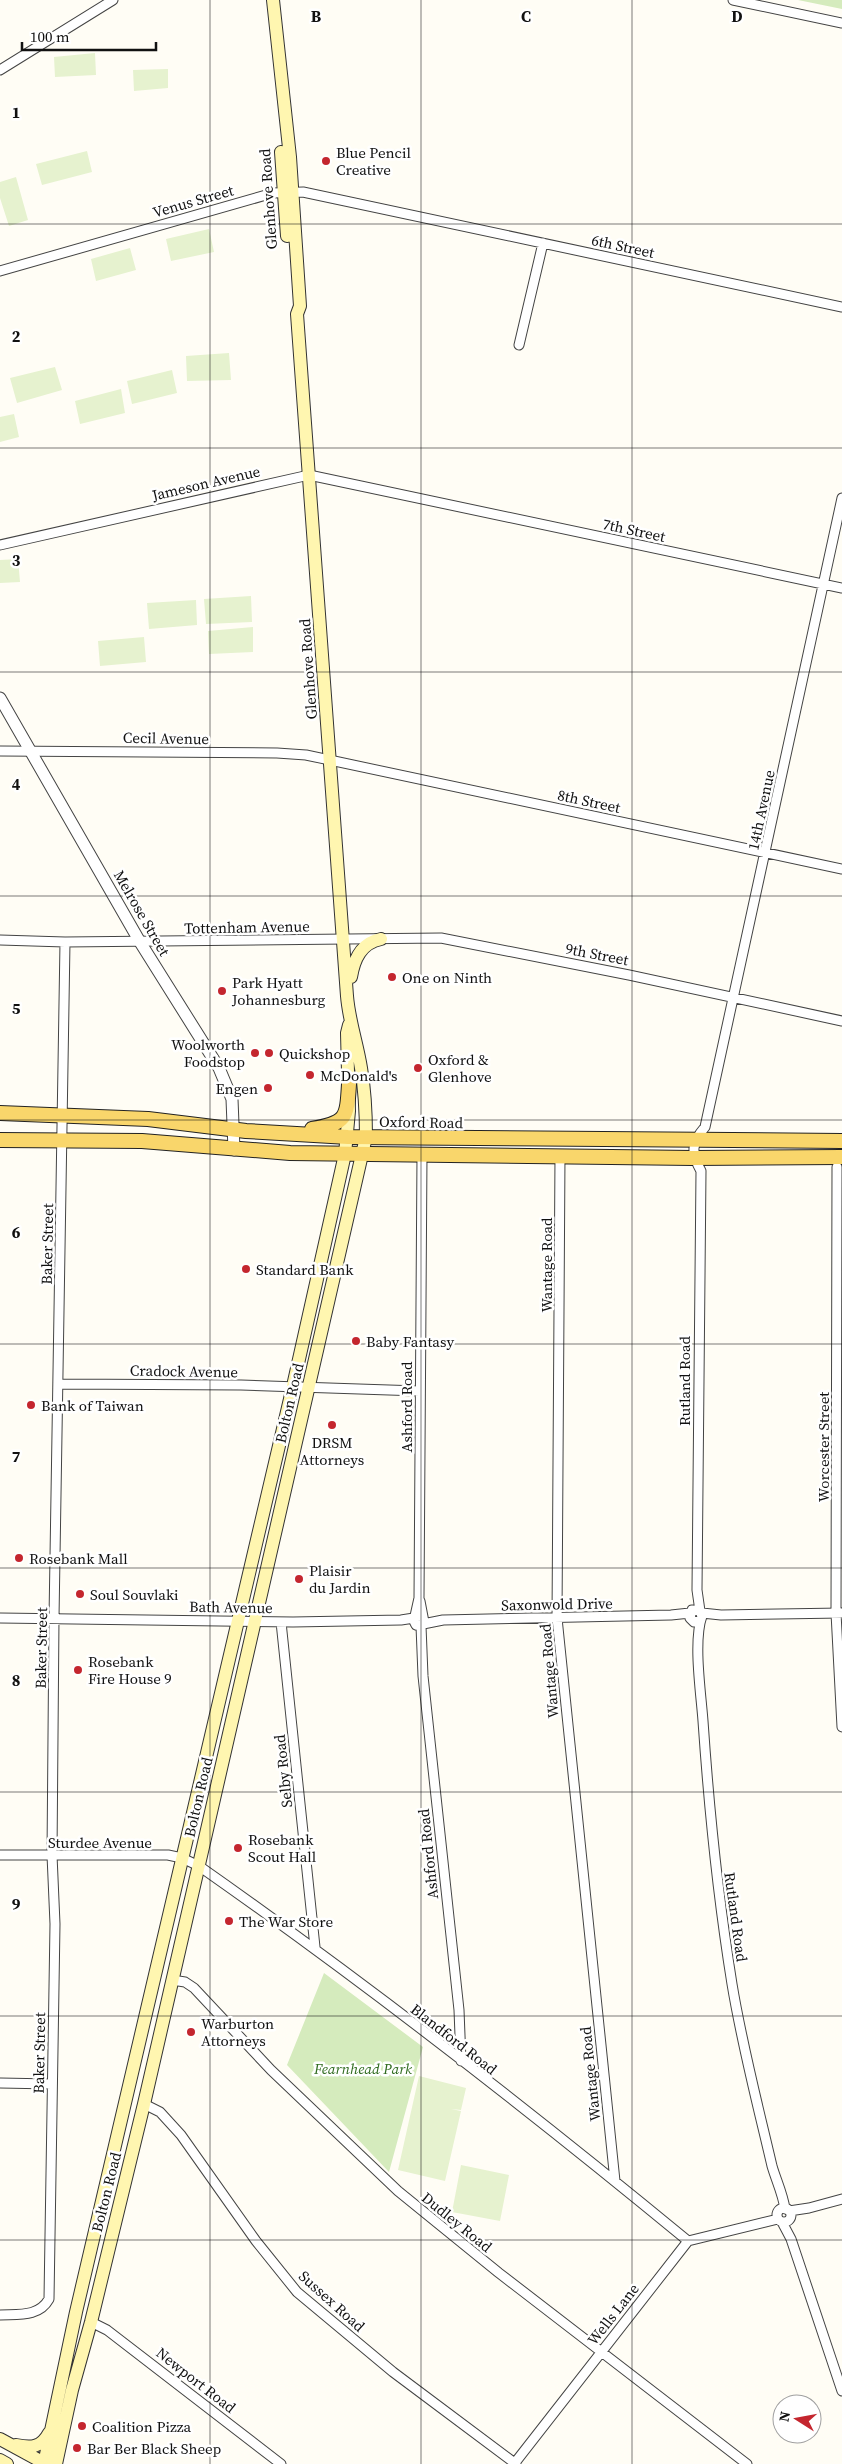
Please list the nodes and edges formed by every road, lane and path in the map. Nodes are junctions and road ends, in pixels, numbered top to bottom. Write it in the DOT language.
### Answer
graph roads {
  1 [pos="113,0"];
  2 [pos="273,0"];
  3 [pos="734,0"];
  4 [pos="842,23"];
  5 [pos="0,70"];
  6 [pos="287,192"];
  7 [pos="398,212"];
  8 [pos="543,243"];
  9 [pos="0,271"];
  10 [pos="842,307"];
  11 [pos="519,346"];
  12 [pos="309,475"];
  13 [pos="420,498"];
  14 [pos="842,498"];
  15 [pos="0,545"];
  16 [pos="824,584"];
  17 [pos="842,588"];
  18 [pos="0,698"];
  19 [pos="0,751"];
  20 [pos="31,751"];
  21 [pos="331,760"];
  22 [pos="766,853"];
  23 [pos="842,869"];
  24 [pos="345,939"];
  25 [pos="380,939"];
  26 [pos="0,940"];
  27 [pos="65,942"];
  28 [pos="140,942"];
  29 [pos="347,996"];
  30 [pos="734,998"];
  31 [pos="842,1021"];
  32 [pos="350,1022"];
  33 [pos="349,1084"];
  34 [pos="0,1113"];
  35 [pos="61,1116"];
  36 [pos="234,1130"];
  37 [pos="289,1133"];
  38 [pos="708,1134"];
  39 [pos="348,1137"];
  40 [pos="366,1137"];
  41 [pos="695,1139"];
  42 [pos="0,1140"];
  43 [pos="62,1141"];
  44 [pos="836,1141"];
  45 [pos="234,1150"];
  46 [pos="363,1153"];
  47 [pos="345,1154"];
  48 [pos="422,1156"];
  49 [pos="560,1156"];
  50 [pos="693,1158"];
  51 [pos="710,1158"];
  52 [pos="838,1160"];
  53 [pos="701,1171"];
  54 [pos="60,1384"];
  55 [pos="293,1386"];
  56 [pos="309,1388"];
  57 [pos="419,1391"];
  58 [pos="839,1613"];
  59 [pos="696,1616"];
  60 [pos="0,1618"];
  61 [pos="54,1618"];
  62 [pos="557,1618"];
  63 [pos="237,1620"];
  64 [pos="255,1620"];
  65 [pos="419,1621"];
  66 [pos="281,1622"];
  67 [pos="842,1727"];
  68 [pos="0,1855"];
  69 [pos="52,1855"];
  70 [pos="182,1858"];
  71 [pos="199,1866"];
  72 [pos="315,1947"];
  73 [pos="172,1980"];
  74 [pos="461,2061"];
  75 [pos="0,2083"];
  76 [pos="52,2084"];
  77 [pos="144,2104"];
  78 [pos="615,2181"];
  79 [pos="842,2199"];
  80 [pos="784,2215"];
  81 [pos="688,2241"];
  82 [pos="0,2315"];
  83 [pos="92,2322"];
  84 [pos="601,2352"];
  85 [pos="842,2390"];
  86 [pos="49,2433"];
  87 [pos="4,2441"];
  88 [pos="0,2460"];
  89 [pos="7,2464"];
  90 [pos="47,2464"];
  91 [pos="281,2464"];
  92 [pos="515,2464"];
  93 [pos="747,2464"];
  1 -- 5 [label="street"];
  2 -- 6 [label="main road, Glenhove Road"];
  3 -- 4 [label="street"];
  6 -- 7 [label="street, Venus Street"];
  6 -- 9 [label="street, Venus Street"];
  6 -- 12 [label="main road, Glenhove Road"];
  7 -- 8 [label="street, 6th Street"];
  8 -- 10 [label="street, 6th Street"];
  8 -- 11 [label="street"];
  12 -- 13 [label="street, Jameson Avenue"];
  12 -- 15 [label="street, Jameson Avenue"];
  12 -- 21 [label="main road, Glenhove Road"];
  13 -- 16 [label="street, 7th Street"];
  14 -- 16 [label="street, 14th Avenue"];
  16 -- 17 [label="street, 7th Street"];
  16 -- 22 [label="street, 14th Avenue"];
  18 -- 20 [label="street, Melrose Street"];
  19 -- 20 [label="street, Cecil Avenue"];
  20 -- 21 [label="street, Cecil Avenue"];
  20 -- 28 [label="street, Melrose Street"];
  21 -- 22 [label="street, 8th Street"];
  21 -- 24 [label="main road, Glenhove Road"];
  22 -- 23 [label="street, 8th Street"];
  22 -- 30 [label="street, 14th Avenue"];
  24 -- 25 [label="street, 9th Street"];
  24 -- 28 [label="street, Tottenham Avenue"];
  24 -- 29 [label="main road, Glenhove Road"];
  25 -- 29 [label="main road"];
  25 -- 30 [label="street, 9th Street"];
  26 -- 27 [label="street, Tottenham Avenue"];
  27 -- 28 [label="street, Tottenham Avenue"];
  27 -- 35 [label="street, Baker Street"];
  28 -- 36 [label="street, Melrose Street"];
  29 -- 32 [label="main road, Glenhove Road"];
  30 -- 31 [label="street, 9th Street"];
  30 -- 38 [label="street, 14th Avenue"];
  32 -- 33 [label="main road, Glenhove Road"];
  32 -- 40 [label="main road, Glenhove Road"];
  33 -- 37 [label="main road"];
  33 -- 39 [label="main road, Glenhove Road"];
  34 -- 35 [label="main road, Oxford Road"];
  35 -- 36 [label="main road, Oxford Road"];
  35 -- 43 [label="street, Baker Street"];
  36 -- 37 [label="main road, Oxford Road"];
  36 -- 45 [label="street, Melrose Street"];
  37 -- 39 [label="main road, Oxford Road"];
  38 -- 41 [label="main road, Oxford Road"];
  38 -- 44 [label="main road, Oxford Road"];
  38 -- 51 [label="street, 14th Avenue"];
  39 -- 40 [label="main road, Oxford Road"];
  39 -- 47 [label="main road, Bolton Road"];
  40 -- 41 [label="main road, Oxford Road"];
  40 -- 46 [label="main road, Bolton Road"];
  41 -- 50 [label="street"];
  42 -- 43 [label="main road"];
  43 -- 45 [label="main road"];
  43 -- 54 [label="street, Baker Street"];
  44 -- 52 [label="street, Worcester Street"];
  45 -- 47 [label="main road"];
  46 -- 47 [label="main road"];
  46 -- 48 [label="main road"];
  46 -- 56 [label="main road, Bolton Road"];
  47 -- 55 [label="main road, Bolton Road"];
  48 -- 49 [label="main road"];
  48 -- 57 [label="street, Ashford Road"];
  49 -- 50 [label="main road"];
  49 -- 62 [label="street, Wantage Road"];
  50 -- 51 [label="main road"];
  50 -- 53 [label="street"];
  51 -- 52 [label="main road"];
  51 -- 53 [label="street"];
  52 -- 58 [label="street, Worcester Street"];
  53 -- 59 [label="street, Rutland Road"];
  54 -- 55 [label="street, Cradock Avenue"];
  54 -- 61 [label="street, Baker Street"];
  55 -- 56 [label="street, Cradock Avenue"];
  55 -- 63 [label="main road, Bolton Road"];
  56 -- 57 [label="street, Cradock Avenue"];
  56 -- 64 [label="main road, Bolton Road"];
  57 -- 65 [label="street, Ashford Road"];
  58 -- 59 [label="street, Saxonwold Drive"];
  58 -- 67 [label="street, Worcester Street"];
  59 -- 62 [label="street, Saxonwold Drive"];
  59 -- 80 [label="street, Rutland Road"];
  60 -- 61 [label="street, Bath Avenue"];
  61 -- 63 [label="street, Bath Avenue"];
  61 -- 69 [label="street, Baker Street"];
  62 -- 65 [label="street, Saxonwold Drive"];
  62 -- 78 [label="street, Wantage Road"];
  63 -- 64 [label="street, Bath Avenue"];
  63 -- 70 [label="main road, Bolton Road"];
  64 -- 66 [label="street, Bath Avenue"];
  64 -- 71 [label="main road, Bolton Road"];
  65 -- 66 [label="street, Bath Avenue"];
  65 -- 74 [label="street, Ashford Road"];
  66 -- 72 [label="street, Selby Road"];
  68 -- 69 [label="street, Sturdee Avenue"];
  69 -- 70 [label="street, Sturdee Avenue"];
  69 -- 76 [label="street, Baker Street"];
  70 -- 71 [label="street, Sturdee Avenue"];
  70 -- 86 [label="main road, Bolton Road"];
  71 -- 72 [label="street, Blandford Road"];
  71 -- 73 [label="main road, Bolton Road"];
  72 -- 74 [label="street, Blandford Road"];
  73 -- 77 [label="main road, Bolton Road"];
  73 -- 84 [label="street, Dudley Road"];
  74 -- 78 [label="street, Blandford Road"];
  75 -- 76 [label="street"];
  76 -- 82 [label="street, Baker Street"];
  77 -- 83 [label="main road, Bolton Road"];
  77 -- 92 [label="street, Sussex Road"];
  78 -- 81 [label="street, Blandford Road"];
  79 -- 80 [label="street"];
  80 -- 81 [label="street"];
  80 -- 85 [label="street, Rutland Road"];
  81 -- 84 [label="street, Wells Lane"];
  83 -- 90 [label="main road, Bolton Road"];
  83 -- 91 [label="street, Newport Road"];
  84 -- 92 [label="street, Wells Lane"];
  84 -- 93 [label="street, Dudley Road"];
  86 -- 87 [label="main road"];
  86 -- 90 [label="main road, Bolton Road"];
  87 -- 90 [label="main road"];
  88 -- 89 [label="main road"];
}
